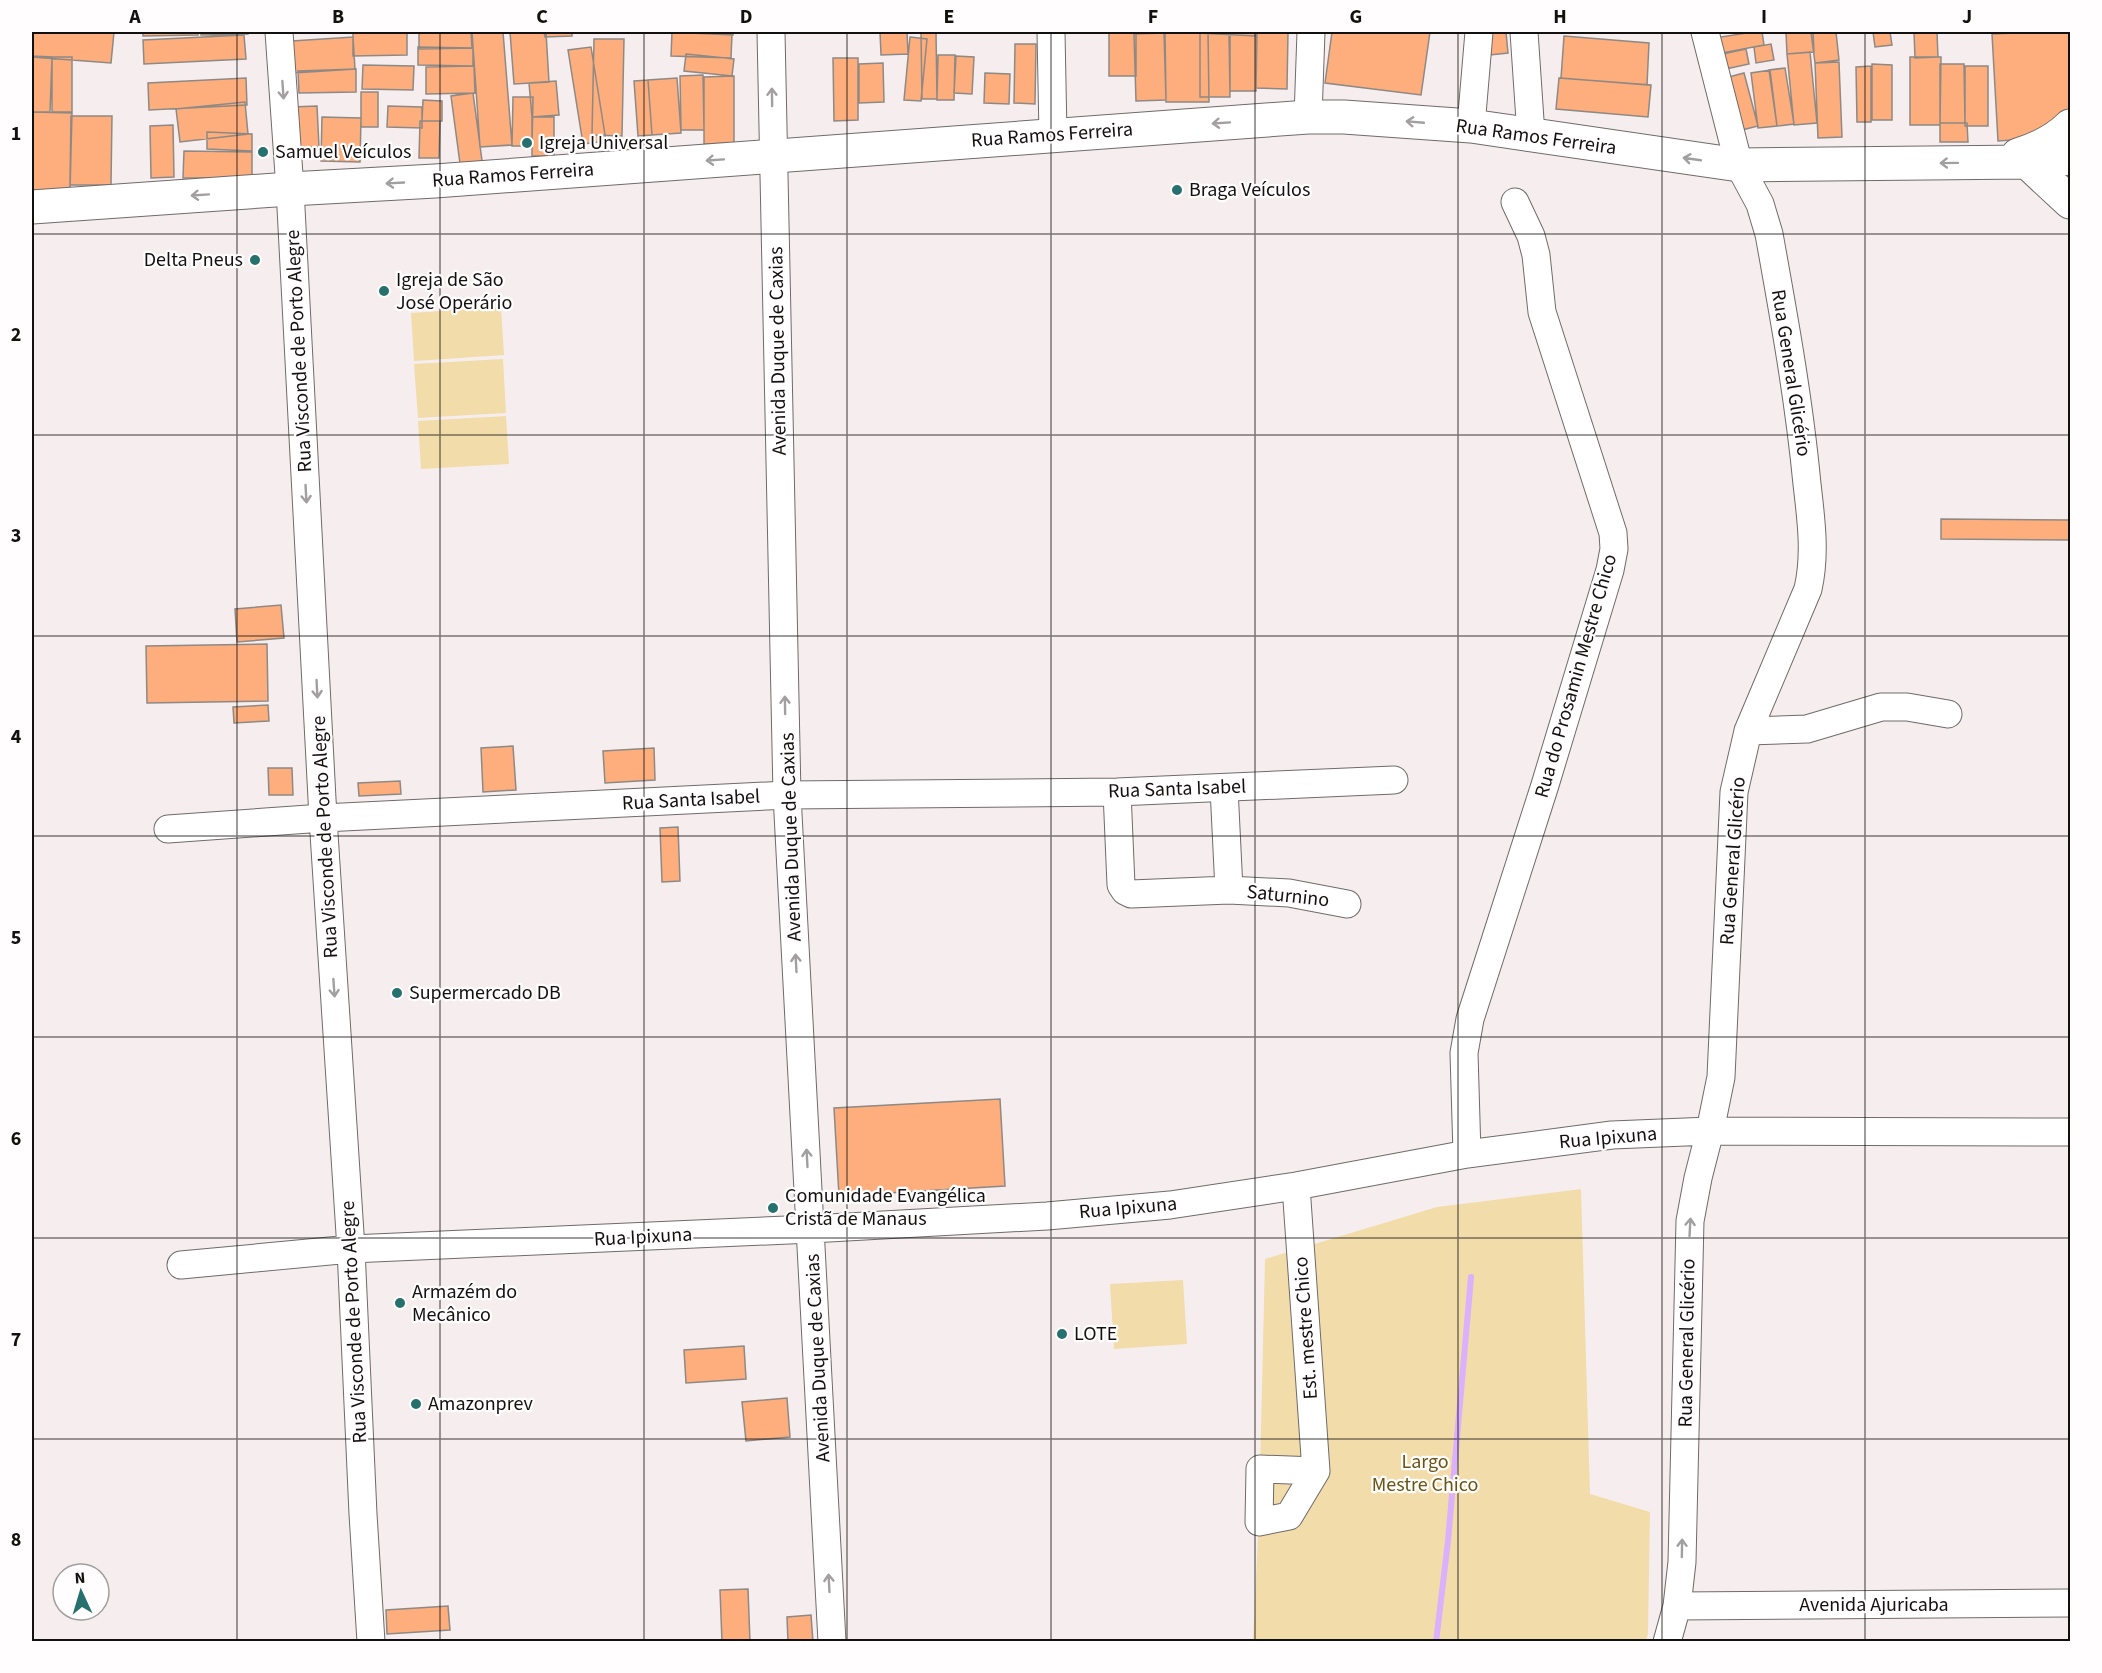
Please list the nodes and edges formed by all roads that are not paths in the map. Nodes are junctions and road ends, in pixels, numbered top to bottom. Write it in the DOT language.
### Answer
graph roads {
  1 [pos="279,32"];
  2 [pos="771,32"];
  3 [pos="1051,32"];
  4 [pos="1311,32"];
  5 [pos="1479,32"];
  6 [pos="1524,32"];
  7 [pos="1705,32"];
  8 [pos="1308,117"];
  9 [pos="1471,126"];
  10 [pos="2070,126"];
  11 [pos="1053,135"];
  12 [pos="1531,135"];
  13 [pos="773,156"];
  14 [pos="2070,158"];
  15 [pos="2012,162"];
  16 [pos="1739,165"];
  17 [pos="290,189"];
  18 [pos="1515,202"];
  19 [pos="2070,202"];
  20 [pos="32,207"];
  21 [pos="1948,714"];
  22 [pos="1748,731"];
  23 [pos="1394,780"];
  24 [pos="1224,788"];
  25 [pos="1117,792"];
  26 [pos="787,795"];
  27 [pos="323,818"];
  28 [pos="168,829"];
  29 [pos="1229,890"];
  30 [pos="1347,904"];
  31 [pos="1710,1131"];
  32 [pos="2070,1132"];
  33 [pos="1467,1154"];
  34 [pos="1296,1186"];
  35 [pos="811,1229"];
  36 [pos="351,1249"];
  37 [pos="182,1265"];
  38 [pos="1316,1471"];
  39 [pos="2070,1603"];
  40 [pos="1677,1606"];
  41 [pos="371,1641"];
  42 [pos="832,1641"];
  43 [pos="1667,1641"];
  1 -- 17 [label="street, Rua Visconde de Porto Alegre, one-way"];
  13 -- 2 [label="street, Avenida Duque de Caxias, one-way"];
  3 -- 11 [label="street"];
  4 -- 8 [label="street"];
  5 -- 9 [label="street"];
  6 -- 12 [label="street"];
  7 -- 16 [label="street, Rua General Glicério"];
  9 -- 8 [label="main road, Rua Ramos Ferreira, one-way"];
  8 -- 11 [label="main road, Rua Ramos Ferreira, one-way"];
  9 -- 12 [label="main road, Rua Ramos Ferreira"];
  10 -- 15 [label="main road"];
  11 -- 13 [label="main road, Rua Ramos Ferreira"];
  16 -- 12 [label="main road, Rua Ramos Ferreira, one-way"];
  13 -- 17 [label="main road, Rua Ramos Ferreira, one-way"];
  26 -- 13 [label="street, Avenida Duque de Caxias, one-way"];
  14 -- 15 [label="main road, Rua Ramos Ferreira"];
  15 -- 16 [label="main road, Rua Ramos Ferreira, one-way"];
  15 -- 19 [label="main road"];
  16 -- 22 [label="street, Rua General Glicério"];
  17 -- 20 [label="main road, Rua Ramos Ferreira, one-way"];
  17 -- 27 [label="street, Rua Visconde de Porto Alegre, one-way"];
  18 -- 33 [label="street, Rua do Prosamin Mestre Chico"];
  21 -- 22 [label="street"];
  22 -- 31 [label="street, Rua General Glicério"];
  23 -- 24 [label="street, Rua Santa Isabel"];
  24 -- 25 [label="street, Rua Santa Isabel"];
  24 -- 29 [label="street, Saturnino"];
  25 -- 26 [label="street, Rua Santa Isabel"];
  25 -- 29 [label="street, Saturnino"];
  26 -- 27 [label="street, Rua Santa Isabel"];
  35 -- 26 [label="street, Avenida Duque de Caxias, one-way"];
  27 -- 28 [label="street, Rua Santa Isabel"];
  27 -- 36 [label="street, Rua Visconde de Porto Alegre, one-way"];
  29 -- 30 [label="street, Saturnino"];
  31 -- 32 [label="street, Rua Ipixuna"];
  31 -- 33 [label="street, Rua Ipixuna"];
  40 -- 31 [label="street, Rua General Glicério, one-way"];
  33 -- 34 [label="street, Rua Ipixuna"];
  34 -- 35 [label="street, Rua Ipixuna"];
  34 -- 38 [label="street, Est. mestre Chico"];
  35 -- 36 [label="street, Rua Ipixuna"];
  42 -- 35 [label="street, Avenida Duque de Caxias, one-way"];
  36 -- 37 [label="street, Rua Ipixuna"];
  36 -- 41 [label="street, Rua Visconde de Porto Alegre"];
  39 -- 40 [label="street, Avenida Ajuricaba"];
  40 -- 43 [label="street, Rua General Glicério"];
}
